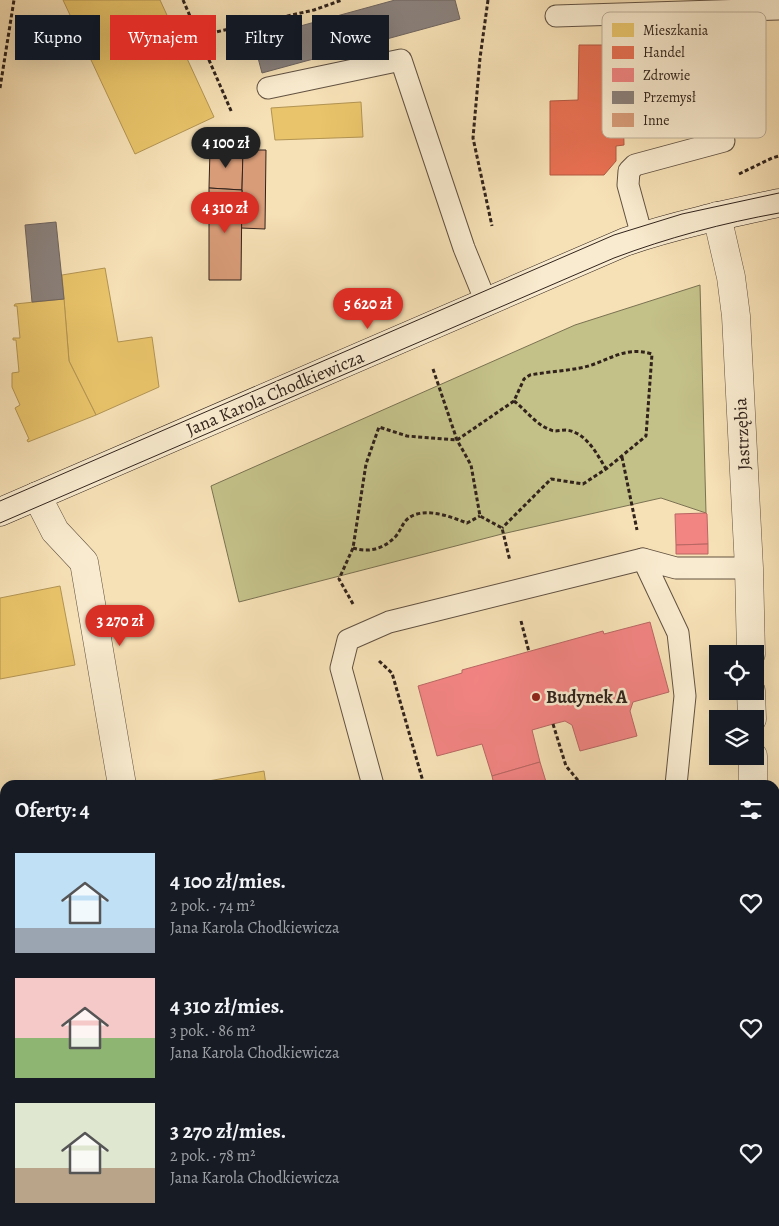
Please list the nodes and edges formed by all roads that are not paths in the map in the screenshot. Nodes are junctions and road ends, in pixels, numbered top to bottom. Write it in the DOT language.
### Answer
graph roads {
  1 [pos="779,10"];
  2 [pos="705,12"];
  3 [pos="602,15"];
  4 [pos="556,16"];
  5 [pos="268,88"];
  6 [pos="724,141"];
  7 [pos="779,203"];
  8 [pos="717,216"];
  9 [pos="642,236"];
  10 [pos="486,302"];
  11 [pos="37,496"];
  12 [pos="0,512"];
  13 [pos="643,559"];
  14 [pos="749,568"];
  15 [pos="751,645"];
  16 [pos="752,765"];
  17 [pos="121,780"];
  18 [pos="372,780"];
  19 [pos="677,780"];
  20 [pos="753,780"];
  1 -- 2 [label="lane"];
  3 -- 4 [label="lane"];
  5 -- 10 [label="lane"];
  6 -- 9 [label="lane"];
  7 -- 8 [label="street, Jana Karola Chodkiewicza"];
  8 -- 9 [label="street, Jana Karola Chodkiewicza"];
  8 -- 14 [label="street, Jastrzębia"];
  9 -- 10 [label="street, Jana Karola Chodkiewicza"];
  10 -- 11 [label="street, Jana Karola Chodkiewicza"];
  11 -- 12 [label="street, Jana Karola Chodkiewicza"];
  11 -- 17 [label="street"];
  13 -- 14 [label="lane"];
  13 -- 18 [label="lane"];
  13 -- 19 [label="lane"];
  14 -- 15 [label="street, Jastrzębia"];
  16 -- 20 [label="street"];
}
